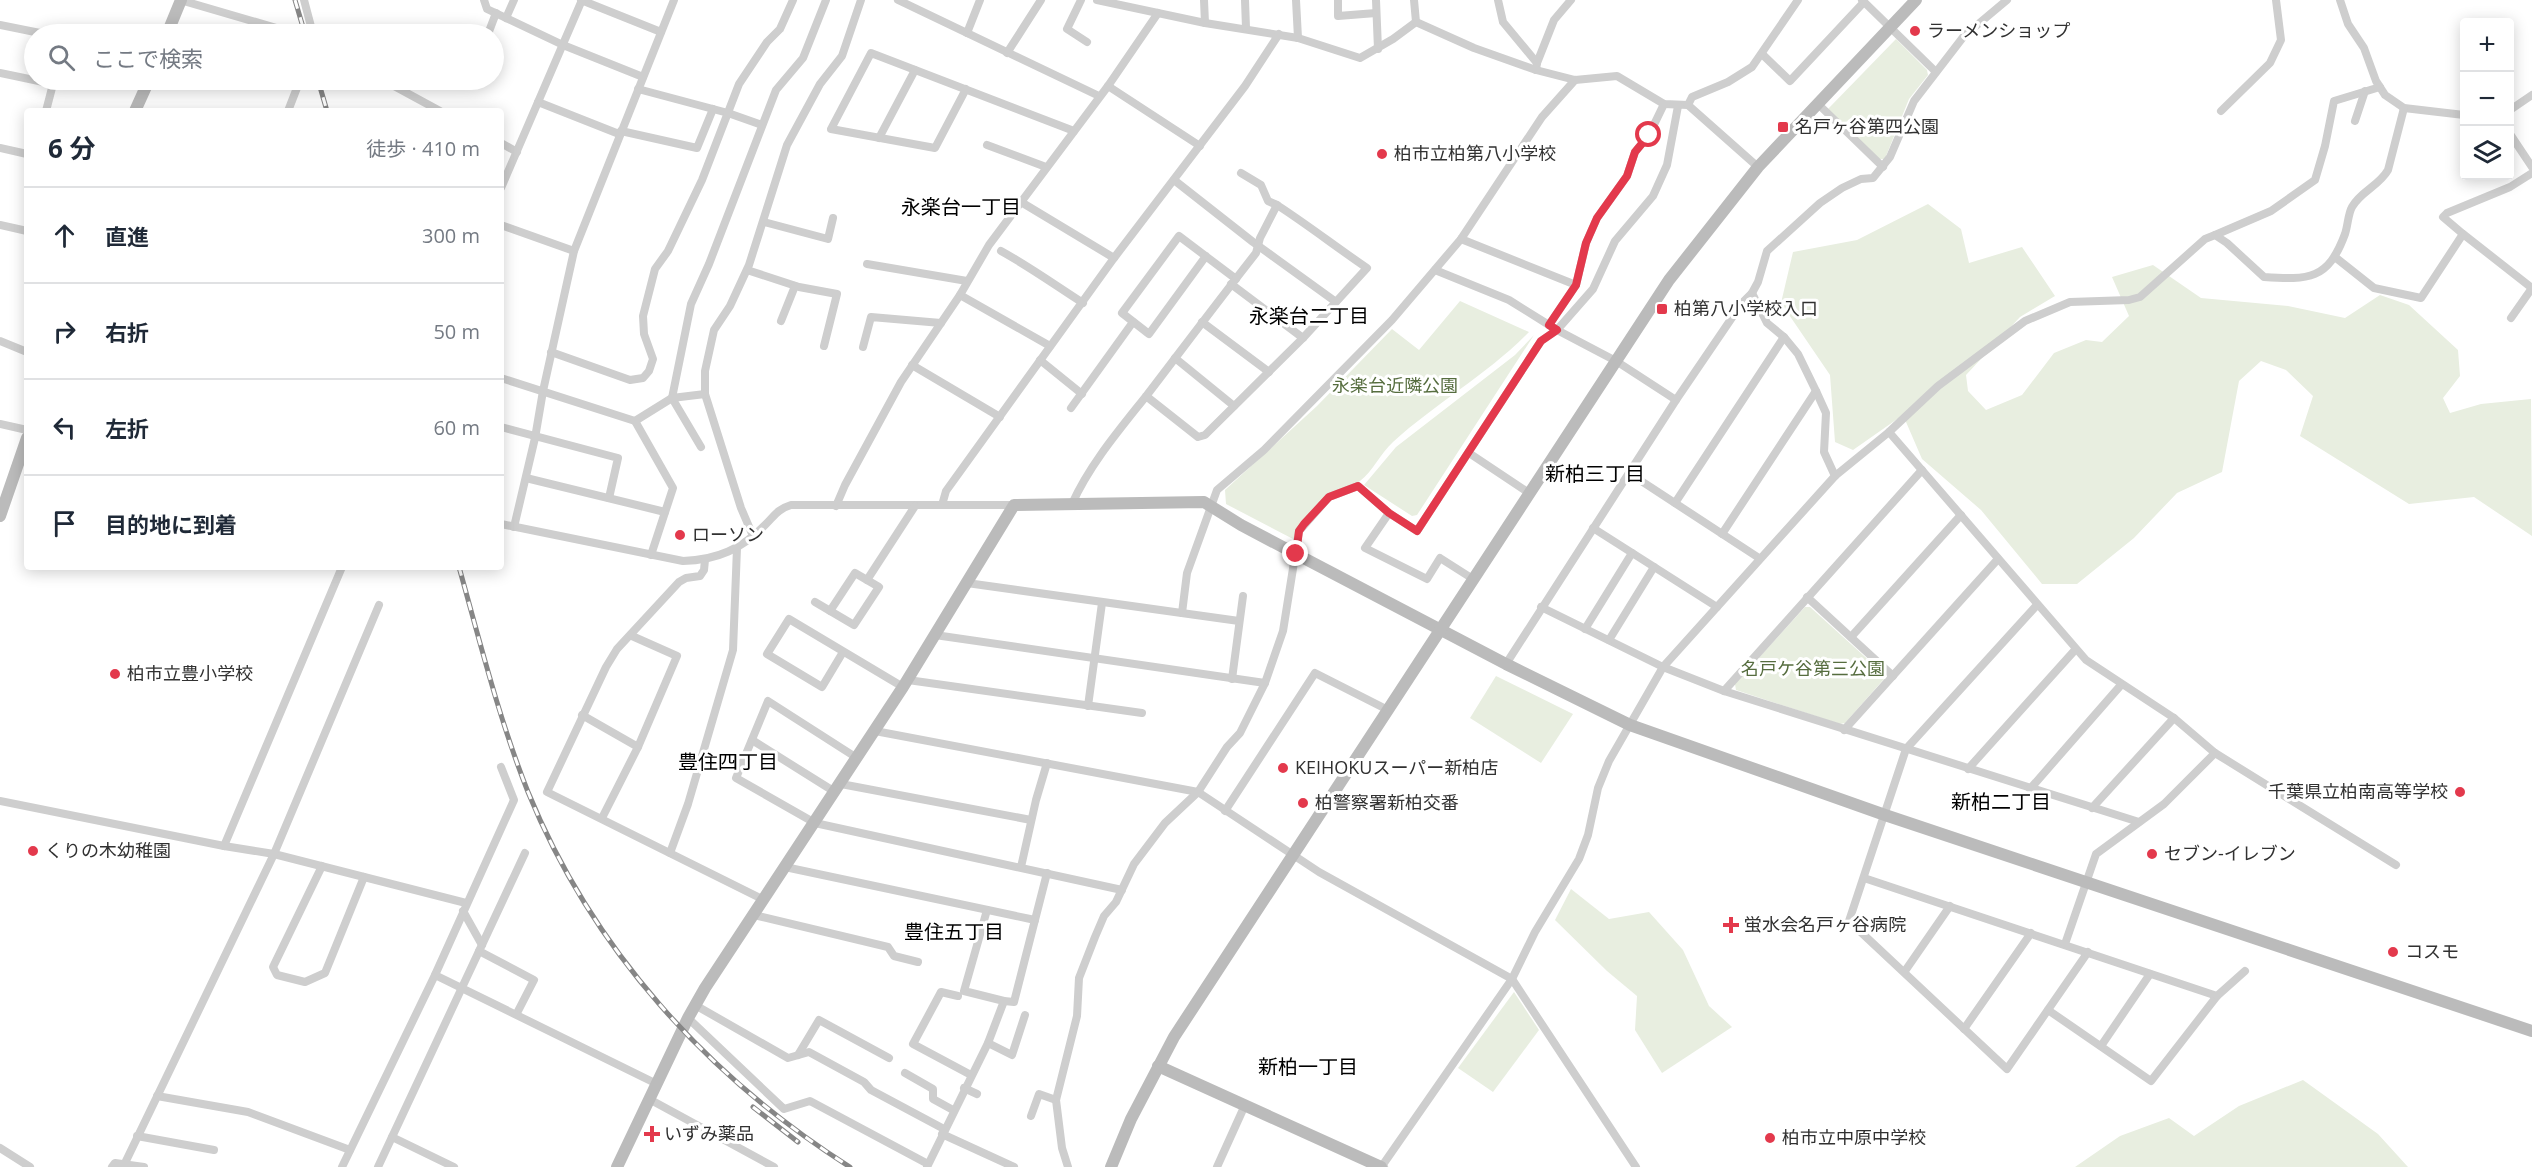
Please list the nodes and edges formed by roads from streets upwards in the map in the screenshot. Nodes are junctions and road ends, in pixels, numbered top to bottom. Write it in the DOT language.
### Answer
graph roads {
  1 [pos="180,0"];
  2 [pos="304,0"];
  3 [pos="484,0"];
  4 [pos="514,0"];
  5 [pos="582,0"];
  6 [pos="674,0"];
  7 [pos="793,0"];
  8 [pos="826,0"];
  9 [pos="861,0"];
  10 [pos="898,0"];
  11 [pos="980,0"];
  12 [pos="1041,0"];
  13 [pos="1081,0"];
  14 [pos="1097,0"];
  15 [pos="1204,0"];
  16 [pos="1245,0"];
  17 [pos="1296,0"];
  18 [pos="1338,0"];
  19 [pos="1376,0"];
  20 [pos="1414,0"];
  21 [pos="1498,0"];
  22 [pos="1572,0"];
  23 [pos="1798,0"];
  24 [pos="1916,0"];
  25 [pos="2007,0"];
  26 [pos="2276,0"];
  27 [pos="2340,0"];
  28 [pos="1863,1"];
  29 [pos="496,13"];
  30 [pos="1158,13"];
  31 [pos="1376,13"];
  32 [pos="506,18"];
  33 [pos="1416,22"];
  34 [pos="1205,23"];
  35 [pos="171,24"];
  36 [pos="263,24"];
  37 [pos="310,24"];
  38 [pos="492,24"];
  39 [pos="0,25"];
  40 [pos="1890,27"];
  41 [pos="1246,28"];
  42 [pos="24,30"];
  43 [pos="661,32"];
  44 [pos="968,33"];
  45 [pos="1279,34"];
  46 [pos="1298,38"];
  47 [pos="1087,42"];
  48 [pos="562,45"];
  49 [pos="1378,49"];
  50 [pos="1006,53"];
  51 [pos="1762,54"];
  52 [pos="1536,67"];
  53 [pos="915,70"];
  54 [pos="1936,72"];
  55 [pos="0,73"];
  56 [pos="643,77"];
  57 [pos="24,78"];
  58 [pos="1575,80"];
  59 [pos="1108,86"];
  60 [pos="2380,87"];
  61 [pos="638,88"];
  62 [pos="966,89"];
  63 [pos="51,90"];
  64 [pos="144,90"];
  65 [pos="296,90"];
  66 [pos="401,90"];
  67 [pos="2365,92"];
  68 [pos="2532,95"];
  69 [pos="1099,96"];
  70 [pos="538,102"];
  71 [pos="1817,103"];
  72 [pos="1664,104"];
  73 [pos="1688,105"];
  74 [pos="1678,106"];
  75 [pos="2514,107"];
  76 [pos="47,108"];
  77 [pos="136,108"];
  78 [pos="289,108"];
  79 [pos="434,108"];
  80 [pos="2404,108"];
  81 [pos="713,109"];
  82 [pos="2221,111"];
  83 [pos="729,113"];
  84 [pos="2460,114"];
  85 [pos="2355,122"];
  86 [pos="762,125"];
  87 [pos="1074,131"];
  88 [pos="620,132"];
  89 [pos="879,138"];
  90 [pos="2514,140"];
  91 [pos="504,145"];
  92 [pos="987,145"];
  93 [pos="1200,146"];
  94 [pos="0,148"];
  95 [pos="517,152"];
  96 [pos="24,153"];
  97 [pos="1046,167"];
  98 [pos="1758,167"];
  99 [pos="2532,167"];
  100 [pos="1883,168"];
  101 [pos="1241,172"];
  102 [pos="2532,173"];
  103 [pos="1174,180"];
  104 [pos="504,181"];
  105 [pos="1021,202"];
  106 [pos="1277,205"];
  107 [pos="833,218"];
  108 [pos="764,222"];
  109 [pos="0,225"];
  110 [pos="504,226"];
  111 [pos="24,230"];
  112 [pos="2463,234"];
  113 [pos="2215,235"];
  114 [pos="1461,239"];
  115 [pos="1258,246"];
  116 [pos="574,251"];
  117 [pos="1001,251"];
  118 [pos="1206,256"];
  119 [pos="2335,257"];
  120 [pos="1114,258"];
  121 [pos="867,264"];
  122 [pos="747,270"];
  123 [pos="1435,270"];
  124 [pos="967,281"];
  125 [pos="1234,281"];
  126 [pos="1576,285"];
  127 [pos="795,286"];
  128 [pos="2532,288"];
  129 [pos="1752,293"];
  130 [pos="960,295"];
  131 [pos="1336,302"];
  132 [pos="1083,303"];
  133 [pos="2511,318"];
  134 [pos="781,321"];
  135 [pos="1133,322"];
  136 [pos="1202,322"];
  137 [pos="941,323"];
  138 [pos="1549,325"];
  139 [pos="1557,330"];
  140 [pos="1784,337"];
  141 [pos="1303,338"];
  142 [pos="0,341"];
  143 [pos="824,346"];
  144 [pos="1050,346"];
  145 [pos="863,347"];
  146 [pos="24,351"];
  147 [pos="552,352"];
  148 [pos="1175,358"];
  149 [pos="1040,360"];
  150 [pos="1616,361"];
  151 [pos="912,365"];
  152 [pos="1269,372"];
  153 [pos="504,379"];
  154 [pos="1816,391"];
  155 [pos="543,392"];
  156 [pos="1082,393"];
  157 [pos="705,394"];
  158 [pos="1146,396"];
  159 [pos="672,398"];
  160 [pos="1676,400"];
  161 [pos="1234,406"];
  162 [pos="1071,408"];
  163 [pos="1000,417"];
  164 [pos="635,421"];
  165 [pos="0,424"];
  166 [pos="504,428"];
  167 [pos="24,429"];
  168 [pos="1889,432"];
  169 [pos="535,438"];
  170 [pos="24,447"];
  171 [pos="702,447"];
  172 [pos="1469,453"];
  173 [pos="1922,470"];
  174 [pos="1629,473"];
  175 [pos="1835,476"];
  176 [pos="526,478"];
  177 [pos="1529,493"];
  178 [pos="609,498"];
  179 [pos="1675,503"];
  180 [pos="1072,504"];
  181 [pos="1211,504"];
  182 [pos="942,505"];
  183 [pos="1014,505"];
  184 [pos="836,506"];
  185 [pos="915,506"];
  186 [pos="665,512"];
  187 [pos="1389,513"];
  188 [pos="1961,515"];
  189 [pos="0,516"];
  190 [pos="504,525"];
  191 [pos="514,527"];
  192 [pos="1593,528"];
  193 [pos="1722,534"];
  194 [pos="753,536"];
  195 [pos="737,548"];
  196 [pos="1632,553"];
  197 [pos="1296,554"];
  198 [pos="651,555"];
  199 [pos="1760,558"];
  200 [pos="1998,559"];
  201 [pos="705,560"];
  202 [pos="1654,567"];
  203 [pos="341,570"];
  204 [pos="1473,579"];
  205 [pos="867,580"];
  206 [pos="967,583"];
  207 [pos="1243,596"];
  208 [pos="1807,597"];
  209 [pos="815,602"];
  210 [pos="1102,603"];
  211 [pos="379,605"];
  212 [pos="2037,605"];
  213 [pos="1541,607"];
  214 [pos="1717,607"];
  215 [pos="830,611"];
  216 [pos="1182,614"];
  217 [pos="1239,621"];
  218 [pos="1585,628"];
  219 [pos="1441,629"];
  220 [pos="935,635"];
  221 [pos="632,636"];
  222 [pos="1851,637"];
  223 [pos="1609,640"];
  224 [pos="2075,650"];
  225 [pos="843,652"];
  226 [pos="1094,659"];
  227 [pos="1506,664"];
  228 [pos="1663,667"];
  229 [pos="1893,676"];
  230 [pos="1232,679"];
  231 [pos="906,683"];
  232 [pos="1265,683"];
  233 [pos="2121,685"];
  234 [pos="1724,691"];
  235 [pos="1088,706"];
  236 [pos="1388,710"];
  237 [pos="1142,713"];
  238 [pos="582,715"];
  239 [pos="2174,718"];
  240 [pos="1630,724"];
  241 [pos="1844,730"];
  242 [pos="875,731"];
  243 [pos="752,740"];
  244 [pos="638,747"];
  245 [pos="1906,749"];
  246 [pos="2215,753"];
  247 [pos="857,758"];
  248 [pos="1047,763"];
  249 [pos="501,767"];
  250 [pos="1968,769"];
  251 [pos="838,788"];
  252 [pos="2030,789"];
  253 [pos="1198,792"];
  254 [pos="0,801"];
  255 [pos="2092,808"];
  256 [pos="1225,811"];
  257 [pos="1884,815"];
  258 [pos="602,818"];
  259 [pos="1031,820"];
  260 [pos="2139,822"];
  261 [pos="814,823"];
  262 [pos="224,846"];
  263 [pos="525,853"];
  264 [pos="670,853"];
  265 [pos="274,854"];
  266 [pos="1293,854"];
  267 [pos="2396,865"];
  268 [pos="322,866"];
  269 [pos="785,867"];
  270 [pos="1022,867"];
  271 [pos="1047,873"];
  272 [pos="364,877"];
  273 [pos="1864,878"];
  274 [pos="2087,882"];
  275 [pos="1122,890"];
  276 [pos="764,900"];
  277 [pos="1950,906"];
  278 [pos="465,907"];
  279 [pos="987,910"];
  280 [pos="754,915"];
  281 [pos="1035,920"];
  282 [pos="2031,933"];
  283 [pos="2065,945"];
  284 [pos="480,948"];
  285 [pos="2088,952"];
  286 [pos="918,962"];
  287 [pos="1905,971"];
  288 [pos="2245,971"];
  289 [pos="2150,974"];
  290 [pos="435,975"];
  291 [pos="1512,979"];
  292 [pos="462,987"];
  293 [pos="958,996"];
  294 [pos="2217,996"];
  295 [pos="1004,1001"];
  296 [pos="695,1005"];
  297 [pos="2048,1011"];
  298 [pos="518,1013"];
  299 [pos="1025,1015"];
  300 [pos="688,1018"];
  301 [pos="1964,1029"];
  302 [pos="2532,1031"];
  303 [pos="987,1043"];
  304 [pos="2101,1046"];
  305 [pos="798,1055"];
  306 [pos="889,1058"];
  307 [pos="1158,1066"];
  308 [pos="905,1073"];
  309 [pos="971,1075"];
  310 [pos="657,1084"];
  311 [pos="964,1088"];
  312 [pos="977,1094"];
  313 [pos="157,1096"];
  314 [pos="649,1099"];
  315 [pos="1056,1100"];
  316 [pos="1245,1105"];
  317 [pos="953,1110"];
  318 [pos="1031,1116"];
  319 [pos="943,1132"];
  320 [pos="137,1136"];
  321 [pos="392,1137"];
  322 [pos="0,1148"];
  323 [pos="214,1150"];
  324 [pos="350,1150"];
  325 [pos="125,1162"];
  326 [pos="928,1166"];
  327 [pos="30,1167"];
  328 [pos="112,1167"];
  329 [pos="144,1167"];
  330 [pos="342,1167"];
  331 [pos="378,1167"];
  332 [pos="454,1167"];
  333 [pos="617,1167"];
  334 [pos="774,1167"];
  335 [pos="1014,1167"];
  336 [pos="1068,1167"];
  337 [pos="1111,1167"];
  338 [pos="1217,1167"];
  339 [pos="1382,1167"];
  340 [pos="1636,1167"];
  1 -- 35 [label="street"];
  1 -- 36 [label="street"];
  2 -- 37 [label="street"];
  3 -- 29 [label="street"];
  4 -- 32 [label="street"];
  5 -- 43 [label="street"];
  5 -- 48 [label="street"];
  6 -- 43 [label="street"];
  7 -- 83 [label="street"];
  8 -- 86 [label="street"];
  9 -- 108 [label="street"];
  10 -- 44 [label="street"];
  11 -- 44 [label="street"];
  12 -- 50 [label="street"];
  13 -- 47 [label="street"];
  14 -- 30 [label="street"];
  15 -- 34 [label="street"];
  16 -- 41 [label="street"];
  17 -- 46 [label="street"];
  18 -- 31 [label="street"];
  19 -- 31 [label="street"];
  20 -- 33 [label="street"];
  21 -- 52 [label="street"];
  22 -- 52 [label="street"];
  23 -- 51 [label="street"];
  24 -- 40 [label="street"];
  25 -- 54 [label="street"];
  26 -- 82 [label="street"];
  27 -- 60 [label="street"];
  28 -- 40 [label="street"];
  28 -- 51 [label="street"];
  29 -- 32 [label="street"];
  29 -- 38 [label="street"];
  30 -- 34 [label="street"];
  30 -- 59 [label="street"];
  31 -- 49 [label="street"];
  32 -- 48 [label="street"];
  33 -- 49 [label="street"];
  33 -- 52 [label="street"];
  34 -- 41 [label="street"];
  39 -- 42 [label="street"];
  40 -- 54 [label="street"];
  40 -- 71 [label="street"];
  41 -- 45 [label="street"];
  43 -- 56 [label="street"];
  44 -- 50 [label="street"];
  45 -- 46 [label="street"];
  45 -- 93 [label="street"];
  46 -- 49 [label="street"];
  48 -- 56 [label="street"];
  48 -- 70 [label="street"];
  50 -- 69 [label="street"];
  51 -- 73 [label="street"];
  52 -- 58 [label="street"];
  53 -- 62 [label="street"];
  53 -- 89 [label="street"];
  53 -- 89 [label="street"];
  54 -- 100 [label="street"];
  55 -- 57 [label="street"];
  56 -- 61 [label="street"];
  58 -- 72 [label="street"];
  58 -- 114 [label="street"];
  59 -- 69 [label="street"];
  59 -- 93 [label="street"];
  60 -- 67 [label="street"];
  60 -- 80 [label="street"];
  61 -- 81 [label="street"];
  61 -- 88 [label="street"];
  62 -- 87 [label="street"];
  62 -- 89 [label="street"];
  63 -- 76 [label="street"];
  64 -- 77 [label="street"];
  65 -- 78 [label="street"];
  66 -- 79 [label="street"];
  67 -- 85 [label="street"];
  67 -- 113 [label="street"];
  68 -- 75 [label="street"];
  69 -- 87 [label="street"];
  70 -- 88 [label="street"];
  70 -- 95 [label="street"];
  71 -- 98 [label="street"];
  71 -- 100 [label="street"];
  72 -- 74 [label="street"];
  72 -- 126 [label="street"];
  73 -- 74 [label="street"];
  73 -- 98 [label="street"];
  74 -- 139 [label="street"];
  80 -- 84 [label="street"];
  80 -- 119 [label="street"];
  81 -- 83 [label="street"];
  81 -- 88 [label="street"];
  83 -- 86 [label="street"];
  83 -- 147 [label="street"];
  86 -- 159 [label="street"];
  87 -- 97 [label="street"];
  88 -- 116 [label="street"];
  90 -- 99 [label="street"];
  91 -- 95 [label="street"];
  92 -- 97 [label="street"];
  93 -- 103 [label="street"];
  94 -- 96 [label="street"];
  95 -- 104 [label="street"];
  97 -- 105 [label="street"];
  98 -- 150 [label="street"];
  100 -- 129 [label="street"];
  101 -- 106 [label="street"];
  102 -- 112 [label="street"];
  103 -- 115 [label="street"];
  103 -- 120 [label="street"];
  105 -- 120 [label="street"];
  105 -- 124 [label="street"];
  106 -- 115 [label="street"];
  106 -- 131 [label="street"];
  107 -- 108 [label="street"];
  108 -- 122 [label="street"];
  109 -- 111 [label="street"];
  110 -- 116 [label="street"];
  112 -- 119 [label="street"];
  112 -- 128 [label="street"];
  113 -- 119 [label="street"];
  113 -- 168 [label="street"];
  114 -- 123 [label="street"];
  114 -- 126 [label="street"];
  115 -- 125 [label="street"];
  115 -- 131 [label="street"];
  116 -- 147 [label="street"];
  117 -- 132 [label="street"];
  118 -- 125 [label="street"];
  118 -- 135 [label="street"];
  118 -- 135 [label="street"];
  120 -- 132 [label="street"];
  121 -- 124 [label="street"];
  122 -- 127 [label="street"];
  122 -- 157 [label="street"];
  123 -- 138 [label="street"];
  123 -- 181 [label="street"];
  124 -- 130 [label="street"];
  125 -- 136 [label="street"];
  125 -- 141 [label="street"];
  126 -- 138 [label="street"];
  127 -- 134 [label="street"];
  127 -- 143 [label="street"];
  128 -- 133 [label="street"];
  129 -- 140 [label="street"];
  129 -- 160 [label="street"];
  130 -- 137 [label="street"];
  130 -- 144 [label="street"];
  131 -- 141 [label="street"];
  132 -- 144 [label="street"];
  135 -- 156 [label="street"];
  136 -- 148 [label="street"];
  136 -- 152 [label="street"];
  137 -- 145 [label="street"];
  137 -- 151 [label="street"];
  138 -- 139 [label="street"];
  139 -- 150 [label="street"];
  139 -- 172 [label="street"];
  140 -- 154 [label="street"];
  140 -- 179 [label="street"];
  141 -- 152 [label="street"];
  142 -- 146 [label="street"];
  144 -- 149 [label="street"];
  147 -- 155 [label="street"];
  148 -- 158 [label="street"];
  148 -- 161 [label="street"];
  149 -- 156 [label="street"];
  149 -- 163 [label="street"];
  150 -- 160 [label="street"];
  150 -- 177 [label="street"];
  151 -- 163 [label="street"];
  151 -- 184 [label="street"];
  152 -- 161 [label="street"];
  153 -- 155 [label="street"];
  154 -- 175 [label="street"];
  154 -- 193 [label="street"];
  155 -- 164 [label="street"];
  155 -- 169 [label="street"];
  156 -- 162 [label="street"];
  157 -- 159 [label="street"];
  157 -- 194 [label="street"];
  158 -- 161 [label="street"];
  158 -- 180 [label="street"];
  159 -- 164 [label="street"];
  159 -- 171 [label="street"];
  160 -- 174 [label="street"];
  163 -- 182 [label="street"];
  164 -- 186 [label="street"];
  165 -- 167 [label="street"];
  166 -- 169 [label="street"];
  168 -- 173 [label="street"];
  168 -- 175 [label="street"];
  169 -- 176 [label="street"];
  169 -- 178 [label="street"];
  170 -- 189 [label="street"];
  172 -- 177 [label="street"];
  172 -- 187 [label="street"];
  173 -- 188 [label="street"];
  173 -- 208 [label="street"];
  174 -- 179 [label="street"];
  174 -- 192 [label="street"];
  175 -- 199 [label="street"];
  176 -- 178 [label="street"];
  176 -- 191 [label="street"];
  177 -- 204 [label="street"];
  178 -- 186 [label="street"];
  179 -- 193 [label="street"];
  180 -- 181 [label="street"];
  180 -- 183 [label="street"];
  181 -- 197 [label="street"];
  181 -- 216 [label="street"];
  182 -- 183 [label="street"];
  182 -- 185 [label="street"];
  183 -- 206 [label="street"];
  184 -- 185 [label="street"];
  184 -- 194 [label="street"];
  185 -- 205 [label="street"];
  186 -- 198 [label="street"];
  187 -- 197 [label="street"];
  187 -- 204 [label="street"];
  188 -- 200 [label="street"];
  188 -- 222 [label="street"];
  190 -- 191 [label="street"];
  191 -- 198 [label="street"];
  192 -- 196 [label="street"];
  192 -- 213 [label="street"];
  193 -- 199 [label="street"];
  194 -- 195 [label="street"];
  195 -- 201 [label="street"];
  195 -- 264 [label="street"];
  196 -- 202 [label="street"];
  196 -- 218 [label="street"];
  197 -- 219 [label="street"];
  197 -- 232 [label="street"];
  198 -- 201 [label="street"];
  199 -- 214 [label="street"];
  200 -- 212 [label="street"];
  200 -- 229 [label="street"];
  201 -- 221 [label="street"];
  202 -- 214 [label="street"];
  202 -- 223 [label="street"];
  203 -- 262 [label="street"];
  204 -- 219 [label="street"];
  205 -- 215 [label="street"];
  205 -- 215 [label="street"];
  206 -- 210 [label="street"];
  206 -- 220 [label="street"];
  207 -- 217 [label="street"];
  208 -- 222 [label="street"];
  208 -- 234 [label="street"];
  209 -- 215 [label="street"];
  210 -- 216 [label="street"];
  210 -- 226 [label="street"];
  211 -- 265 [label="street"];
  212 -- 224 [label="street"];
  212 -- 245 [label="street"];
  213 -- 218 [label="street"];
  213 -- 227 [label="street"];
  214 -- 228 [label="street"];
  216 -- 217 [label="street"];
  217 -- 230 [label="street"];
  218 -- 223 [label="street"];
  219 -- 227 [label="street"];
  219 -- 236 [label="street"];
  220 -- 226 [label="street"];
  220 -- 231 [label="street"];
  221 -- 238 [label="street"];
  221 -- 244 [label="street"];
  222 -- 229 [label="street"];
  223 -- 228 [label="street"];
  224 -- 233 [label="street"];
  224 -- 250 [label="street"];
  225 -- 225 [label="street"];
  225 -- 231 [label="street"];
  226 -- 230 [label="street"];
  226 -- 235 [label="street"];
  227 -- 240 [label="street"];
  228 -- 234 [label="street"];
  228 -- 240 [label="street"];
  229 -- 241 [label="street"];
  230 -- 232 [label="street"];
  231 -- 235 [label="street"];
  231 -- 242 [label="street"];
  232 -- 253 [label="street"];
  233 -- 239 [label="street"];
  233 -- 252 [label="street"];
  234 -- 241 [label="street"];
  235 -- 237 [label="street"];
  236 -- 256 [label="street"];
  236 -- 266 [label="street"];
  238 -- 244 [label="street"];
  238 -- 258 [label="street"];
  239 -- 246 [label="street"];
  239 -- 255 [label="street"];
  240 -- 257 [label="street"];
  240 -- 291 [label="street"];
  241 -- 245 [label="street"];
  242 -- 247 [label="street"];
  242 -- 248 [label="street"];
  243 -- 247 [label="street"];
  243 -- 251 [label="street"];
  243 -- 261 [label="street"];
  244 -- 258 [label="street"];
  245 -- 250 [label="street"];
  245 -- 257 [label="street"];
  246 -- 260 [label="street"];
  246 -- 267 [label="street"];
  247 -- 251 [label="street"];
  248 -- 253 [label="street"];
  248 -- 259 [label="street"];
  249 -- 278 [label="street"];
  250 -- 252 [label="street"];
  251 -- 259 [label="street"];
  251 -- 261 [label="street"];
  252 -- 255 [label="street"];
  253 -- 256 [label="street"];
  253 -- 275 [label="street"];
  254 -- 262 [label="street"];
  255 -- 260 [label="street"];
  256 -- 266 [label="street"];
  257 -- 273 [label="street"];
  257 -- 274 [label="street"];
  258 -- 264 [label="street"];
  259 -- 270 [label="street"];
  260 -- 274 [label="street"];
  261 -- 269 [label="street"];
  261 -- 270 [label="street"];
  262 -- 265 [label="street"];
  263 -- 284 [label="street"];
  264 -- 276 [label="street"];
  265 -- 268 [label="street"];
  265 -- 313 [label="street"];
  266 -- 291 [label="street"];
  266 -- 307 [label="street"];
  268 -- 272 [label="street"];
  268 -- 272 [label="street"];
  269 -- 276 [label="street"];
  269 -- 279 [label="street"];
  270 -- 271 [label="street"];
  271 -- 275 [label="street"];
  271 -- 281 [label="street"];
  272 -- 278 [label="street"];
  273 -- 277 [label="street"];
  273 -- 287 [label="street"];
  274 -- 283 [label="street"];
  274 -- 302 [label="street"];
  275 -- 315 [label="street"];
  276 -- 280 [label="street"];
  277 -- 282 [label="street"];
  277 -- 287 [label="street"];
  278 -- 284 [label="street"];
  278 -- 290 [label="street"];
  279 -- 281 [label="street"];
  279 -- 295 [label="street"];
  280 -- 286 [label="street"];
  280 -- 296 [label="street"];
  281 -- 295 [label="street"];
  282 -- 283 [label="street"];
  282 -- 301 [label="street"];
  283 -- 285 [label="street"];
  284 -- 292 [label="street"];
  284 -- 298 [label="street"];
  285 -- 289 [label="street"];
  285 -- 297 [label="street"];
  287 -- 301 [label="street"];
  288 -- 294 [label="street"];
  289 -- 294 [label="street"];
  289 -- 304 [label="street"];
  290 -- 292 [label="street"];
  290 -- 324 [label="street"];
  291 -- 339 [label="street"];
  291 -- 340 [label="street"];
  292 -- 298 [label="street"];
  292 -- 321 [label="street"];
  293 -- 309 [label="street"];
  294 -- 304 [label="street"];
  295 -- 303 [label="street"];
  296 -- 300 [label="street"];
  296 -- 305 [label="street"];
  297 -- 301 [label="street"];
  297 -- 304 [label="street"];
  298 -- 310 [label="street"];
  299 -- 303 [label="street"];
  300 -- 310 [label="street"];
  300 -- 326 [label="street"];
  303 -- 309 [label="street"];
  305 -- 306 [label="street"];
  305 -- 319 [label="street"];
  307 -- 316 [label="street"];
  307 -- 337 [label="street"];
  308 -- 317 [label="street"];
  309 -- 311 [label="street"];
  310 -- 314 [label="street"];
  311 -- 312 [label="street"];
  311 -- 317 [label="street"];
  313 -- 320 [label="street"];
  313 -- 324 [label="street"];
  314 -- 333 [label="street"];
  314 -- 334 [label="street"];
  315 -- 318 [label="street"];
  315 -- 336 [label="street"];
  316 -- 338 [label="street"];
  316 -- 339 [label="street"];
  317 -- 319 [label="street"];
  319 -- 326 [label="street"];
  319 -- 335 [label="street"];
  320 -- 323 [label="street"];
  320 -- 325 [label="street"];
  321 -- 331 [label="street"];
  321 -- 332 [label="street"];
  322 -- 327 [label="street"];
  324 -- 330 [label="street"];
  325 -- 328 [label="street"];
  325 -- 329 [label="street"];
}
